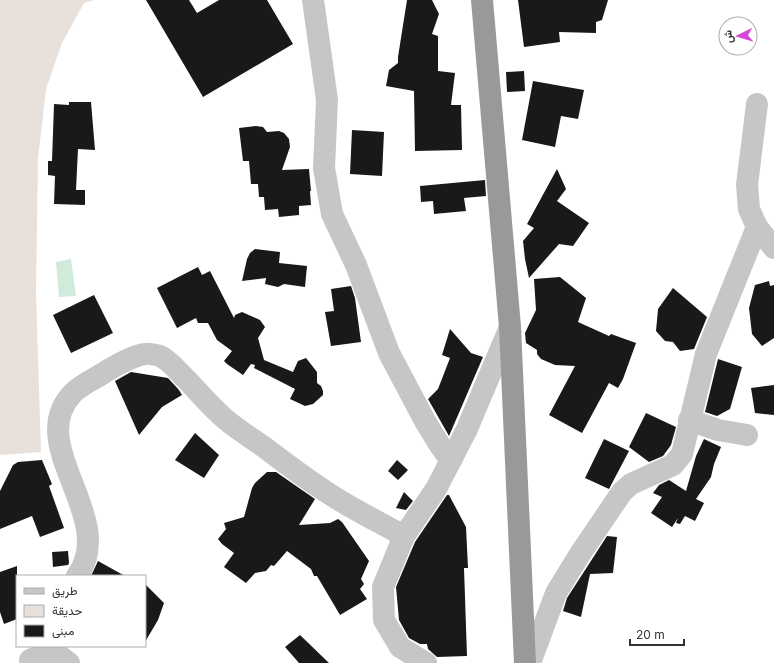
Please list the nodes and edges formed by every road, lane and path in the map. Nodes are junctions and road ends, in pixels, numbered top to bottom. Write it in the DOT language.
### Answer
graph roads {
  1 [pos="313,0"];
  2 [pos="482,0"];
  3 [pos="757,104"];
  4 [pos="757,227"];
  5 [pos="774,248"];
  6 [pos="510,327"];
  7 [pos="689,420"];
  8 [pos="748,435"];
  9 [pos="452,459"];
  10 [pos="404,536"];
  11 [pos="78,575"];
  12 [pos="58,653"];
  13 [pos="30,660"];
  14 [pos="426,663"];
  15 [pos="525,663"];
  16 [pos="530,663"];
  1 -- 9 [label="street"];
  2 -- 6 [label="highway"];
  3 -- 4 [label="street"];
  4 -- 5 [label="street"];
  4 -- 7 [label="street"];
  6 -- 9 [label="street"];
  6 -- 15 [label="highway"];
  7 -- 8 [label="street"];
  7 -- 16 [label="street"];
  9 -- 10 [label="street"];
  10 -- 11 [label="street"];
  10 -- 14 [label="street"];
  12 -- 13 [label="street"];
}
